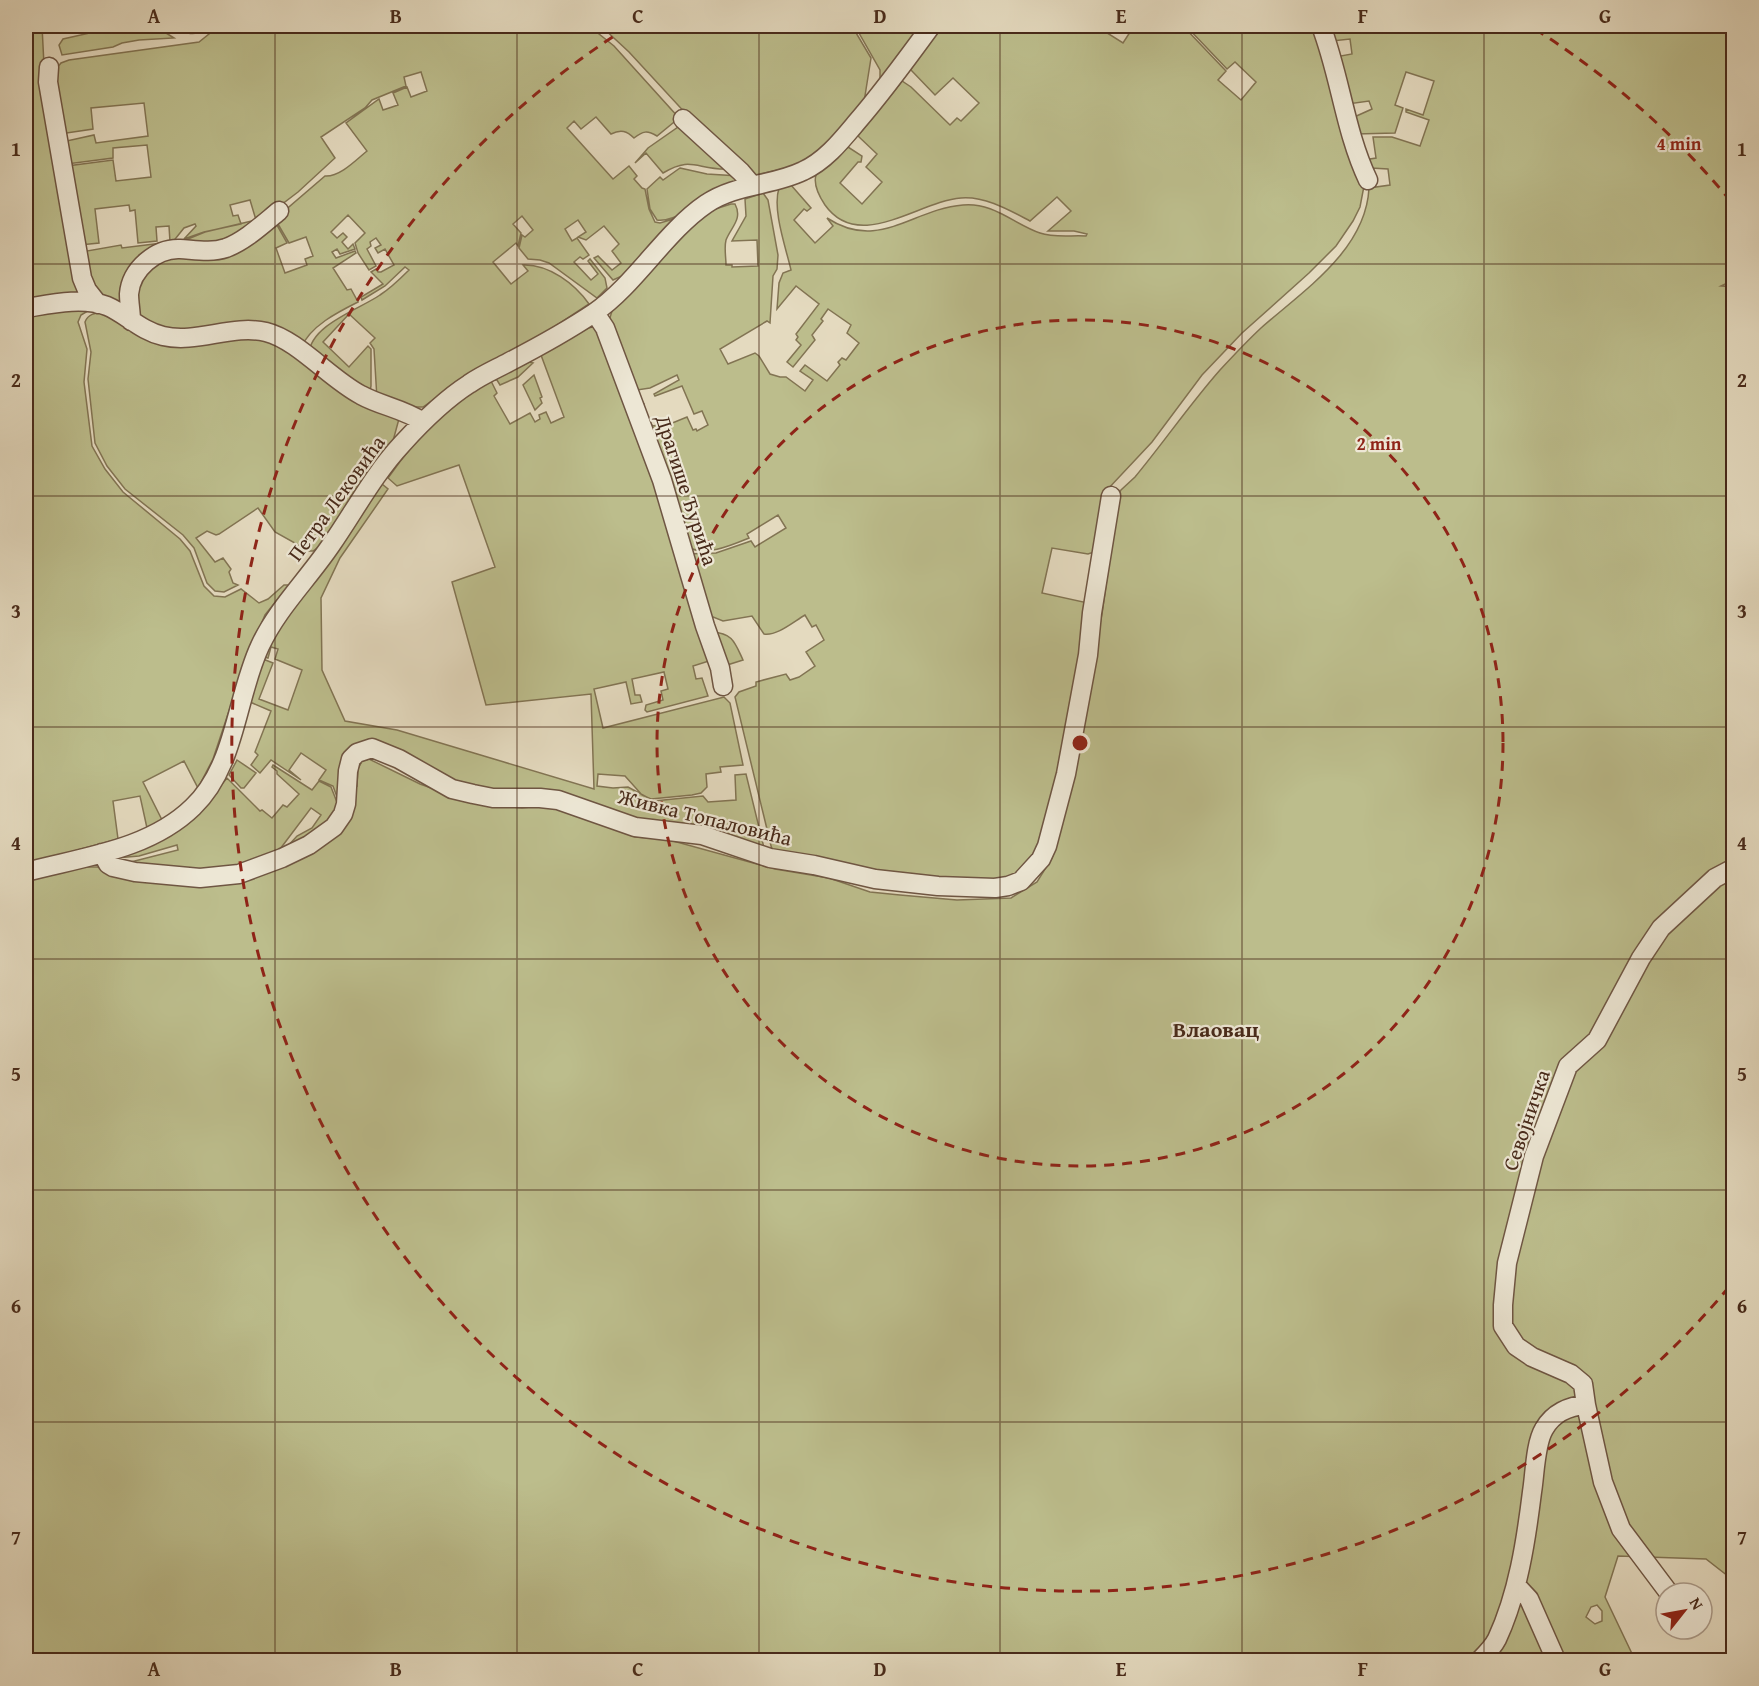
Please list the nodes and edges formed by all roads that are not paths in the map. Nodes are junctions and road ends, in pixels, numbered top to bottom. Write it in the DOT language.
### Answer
graph roads {
  1 [pos="931,26"];
  2 [pos="1321,26"];
  3 [pos="49,67"];
  4 [pos="683,118"];
  5 [pos="1368,180"];
  6 [pos="752,185"];
  7 [pos="279,211"];
  8 [pos="98,304"];
  9 [pos="26,308"];
  10 [pos="595,312"];
  11 [pos="131,321"];
  12 [pos="423,422"];
  13 [pos="1111,496"];
  14 [pos="723,686"];
  15 [pos="102,853"];
  16 [pos="1734,868"];
  17 [pos="26,872"];
  18 [pos="1586,1405"];
  19 [pos="1660,1581"];
  20 [pos="1516,1585"];
  21 [pos="1480,1660"];
  22 [pos="1556,1660"];
  1 -- 6 [label="street, Петра Лековића"];
  2 -- 5 [label="street"];
  3 -- 8 [label="street"];
  4 -- 6 [label="street"];
  6 -- 10 [label="street, Петра Лековића"];
  7 -- 11 [label="street"];
  8 -- 9 [label="street"];
  8 -- 11 [label="street"];
  10 -- 12 [label="street, Петра Лековића"];
  10 -- 14 [label="street, Драгише Ђурића"];
  11 -- 12 [label="street"];
  12 -- 15 [label="street, Петра Лековића"];
  13 -- 15 [label="street, Живка Топаловића"];
  15 -- 17 [label="street, Петра Лековића"];
  16 -- 18 [label="street, Севојничка"];
  18 -- 19 [label="street"];
  18 -- 20 [label="street"];
  20 -- 21 [label="street"];
  20 -- 22 [label="street"];
}
